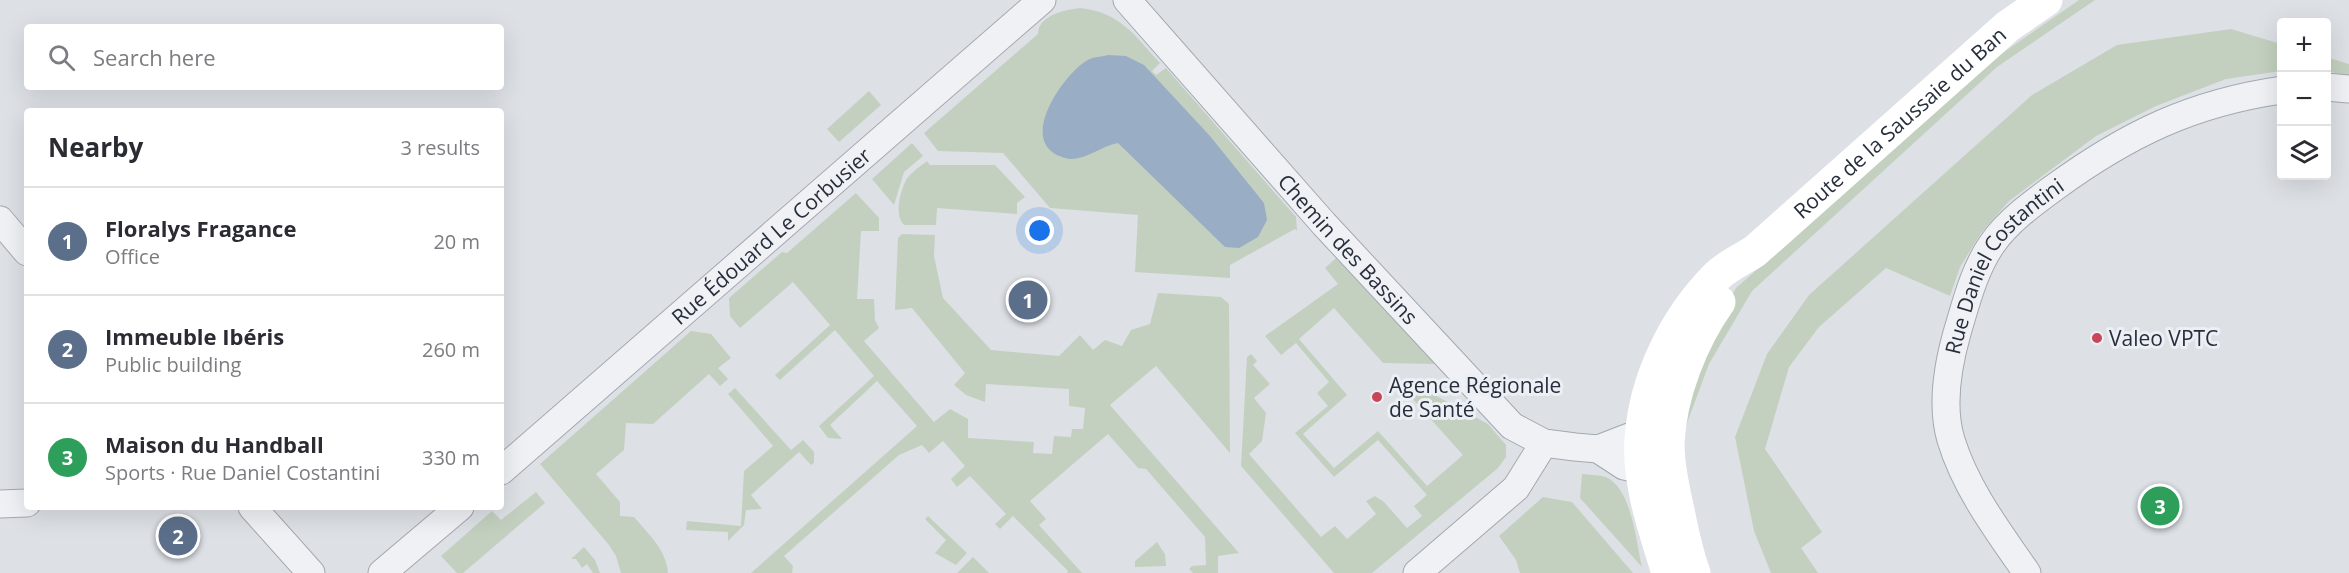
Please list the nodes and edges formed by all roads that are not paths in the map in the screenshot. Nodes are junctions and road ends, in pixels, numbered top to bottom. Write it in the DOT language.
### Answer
graph roads {
  1 [pos="1042,0"];
  2 [pos="1127,0"];
  3 [pos="2046,0"];
  4 [pos="2331,88"];
  5 [pos="2349,90"];
  6 [pos="2277,91"];
  7 [pos="0,220"];
  8 [pos="24,248"];
  9 [pos="1655,441"];
  10 [pos="1545,443"];
  11 [pos="1598,449"];
  12 [pos="504,468"];
  13 [pos="1657,475"];
  14 [pos="24,503"];
  15 [pos="0,504"];
  16 [pos="255,510"];
  17 [pos="456,510"];
  18 [pos="311,573"];
  19 [pos="382,573"];
  20 [pos="1417,573"];
  21 [pos="1668,573"];
  22 [pos="1694,573"];
  23 [pos="2027,573"];
  1 -- 12 [label="street, Rue Édouard Le Corbusier"];
  2 -- 10 [label="street, Chemin des Bassins"];
  3 -- 9 [label="main road, Route de la Saussaie du Ban"];
  4 -- 5 [label="street"];
  6 -- 23 [label="street, Rue Daniel Costantini"];
  7 -- 8 [label="street"];
  9 -- 11 [label="street, Chemin des Bassins"];
  9 -- 13 [label="main road"];
  10 -- 11 [label="street, Chemin des Bassins"];
  10 -- 20 [label="street"];
  11 -- 13 [label="street, Chemin des Bassins"];
  13 -- 21 [label="main road"];
  13 -- 22 [label="main road"];
  14 -- 15 [label="street"];
  16 -- 18 [label="street"];
  17 -- 19 [label="street"];
}
